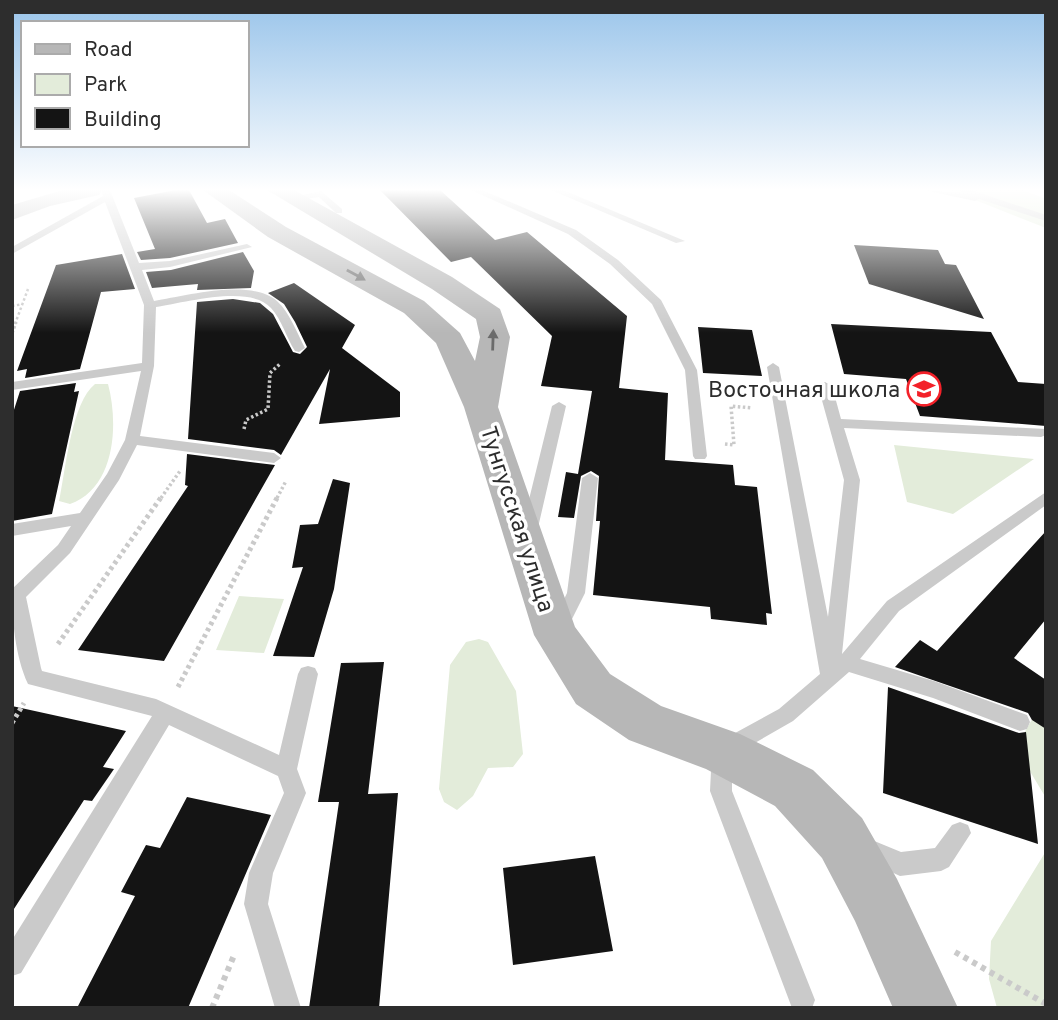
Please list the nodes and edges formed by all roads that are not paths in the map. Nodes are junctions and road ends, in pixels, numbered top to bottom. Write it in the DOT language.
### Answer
graph roads {
  1 [pos="32,238"];
  2 [pos="122,238"];
  3 [pos="287,238"];
  4 [pos="363,238"];
  5 [pos="580,238"];
  6 [pos="672,238"];
  7 [pos="680,241"];
  8 [pos="247,247"];
  9 [pos="12,251"];
  10 [pos="135,267"];
  11 [pos="150,304"];
  12 [pos="299,348"];
  13 [pos="148,366"];
  14 [pos="773,367"];
  15 [pos="12,386"];
  16 [pos="825,386"];
  17 [pos="559,406"];
  18 [pos="481,407"];
  19 [pos="835,423"];
  20 [pos="1041,432"];
  21 [pos="131,440"];
  22 [pos="700,456"];
  23 [pos="274,458"];
  24 [pos="590,478"];
  25 [pos="1046,497"];
  26 [pos="84,518"];
  27 [pos="12,530"];
  28 [pos="527,541"];
  29 [pos="15,598"];
  30 [pos="556,635"];
  31 [pos="846,663"];
  32 [pos="309,674"];
  33 [pos="830,678"];
  34 [pos="165,713"];
  35 [pos="1020,722"];
  36 [pos="722,751"];
  37 [pos="286,769"];
  38 [pos="960,832"];
  39 [pos="842,838"];
  40 [pos="12,964"];
  41 [pos="802,1000"];
  42 [pos="288,1008"];
  43 [pos="926,1008"];
  1 -- 9 [label="lane"];
  2 -- 10 [label="lane"];
  3 -- 18 [label="main road, one-way"];
  18 -- 4 [label="main road, Тунгусская улица, one-way"];
  5 -- 22 [label="lane"];
  6 -- 7 [label="lane"];
  8 -- 10 [label="lane"];
  10 -- 11 [label="lane"];
  11 -- 12 [label="lane"];
  11 -- 13 [label="lane"];
  13 -- 15 [label="lane"];
  13 -- 21 [label="lane"];
  14 -- 33 [label="lane"];
  16 -- 19 [label="lane"];
  17 -- 28 [label="lane"];
  18 -- 28 [label="main road, Тунгусская улица"];
  19 -- 20 [label="lane"];
  19 -- 33 [label="lane"];
  21 -- 23 [label="lane"];
  21 -- 26 [label="lane"];
  24 -- 30 [label="lane"];
  25 -- 31 [label="lane"];
  26 -- 27 [label="lane"];
  26 -- 29 [label="lane"];
  28 -- 30 [label="main road, Тунгусская улица"];
  29 -- 34 [label="lane"];
  30 -- 36 [label="main road, Тунгусская улица"];
  31 -- 33 [label="lane"];
  31 -- 35 [label="lane"];
  32 -- 37 [label="lane"];
  33 -- 36 [label="lane"];
  34 -- 37 [label="lane"];
  34 -- 40 [label="lane"];
  36 -- 39 [label="main road, Тунгусская улица"];
  36 -- 41 [label="lane"];
  37 -- 42 [label="lane"];
  38 -- 39 [label="lane"];
  39 -- 43 [label="main road, Тунгусская улица"];
}
